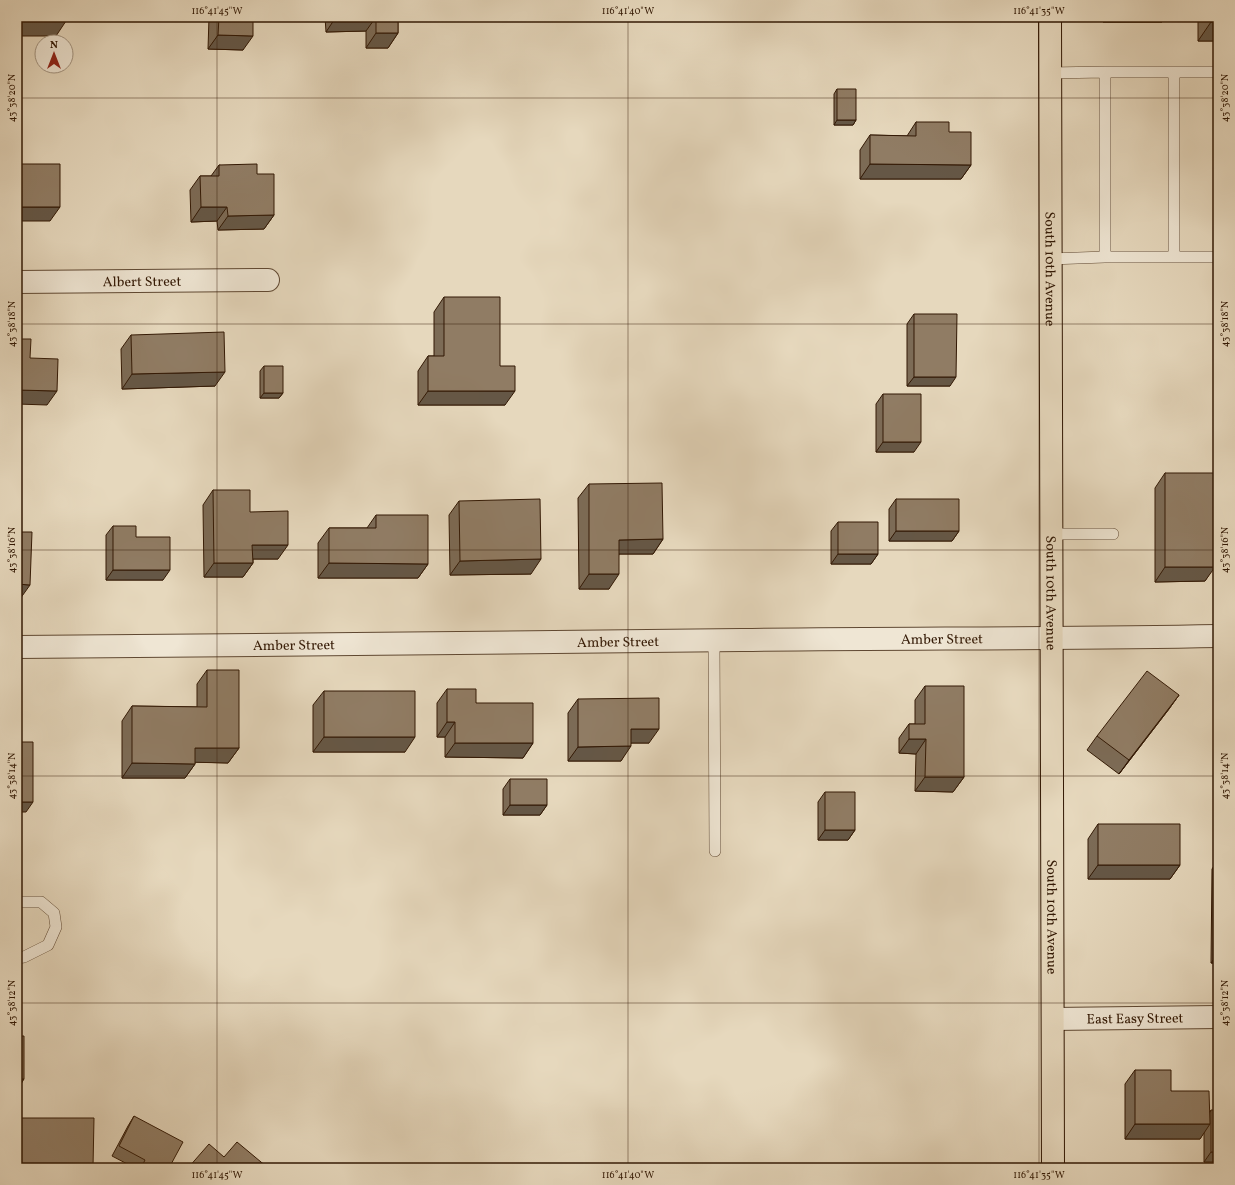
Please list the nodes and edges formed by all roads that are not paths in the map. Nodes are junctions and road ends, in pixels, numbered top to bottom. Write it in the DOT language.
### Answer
graph roads {
  1 [pos="1050,17"];
  2 [pos="1105,72"];
  3 [pos="1174,72"];
  4 [pos="1218,72"];
  5 [pos="1050,73"];
  6 [pos="1105,257"];
  7 [pos="1174,257"];
  8 [pos="1218,257"];
  9 [pos="1050,258"];
  10 [pos="268,280"];
  11 [pos="17,282"];
  12 [pos="1051,534"];
  13 [pos="1114,534"];
  14 [pos="1218,636"];
  15 [pos="1051,639"];
  16 [pos="714,640"];
  17 [pos="17,646"];
  18 [pos="715,852"];
  19 [pos="17,902"];
  20 [pos="17,958"];
  21 [pos="1218,1017"];
  22 [pos="1053,1019"];
  23 [pos="1053,1168"];
  1 -- 5 [label="main road, South 10th Avenue"];
  2 -- 3 [label="lane"];
  2 -- 5 [label="lane"];
  2 -- 6 [label="lane"];
  3 -- 4 [label="lane"];
  3 -- 7 [label="lane"];
  5 -- 9 [label="main road, South 10th Avenue"];
  6 -- 7 [label="lane"];
  6 -- 9 [label="lane"];
  7 -- 8 [label="lane"];
  9 -- 12 [label="main road, South 10th Avenue"];
  10 -- 11 [label="street, Albert Street"];
  12 -- 13 [label="lane"];
  12 -- 15 [label="main road, South 10th Avenue"];
  14 -- 15 [label="street, Amber Street"];
  15 -- 16 [label="street, Amber Street"];
  15 -- 22 [label="main road, South 10th Avenue"];
  16 -- 17 [label="street, Amber Street"];
  16 -- 18 [label="lane"];
  19 -- 20 [label="lane"];
  21 -- 22 [label="street, East Easy Street"];
  22 -- 23 [label="main road, South 10th Avenue"];
}
